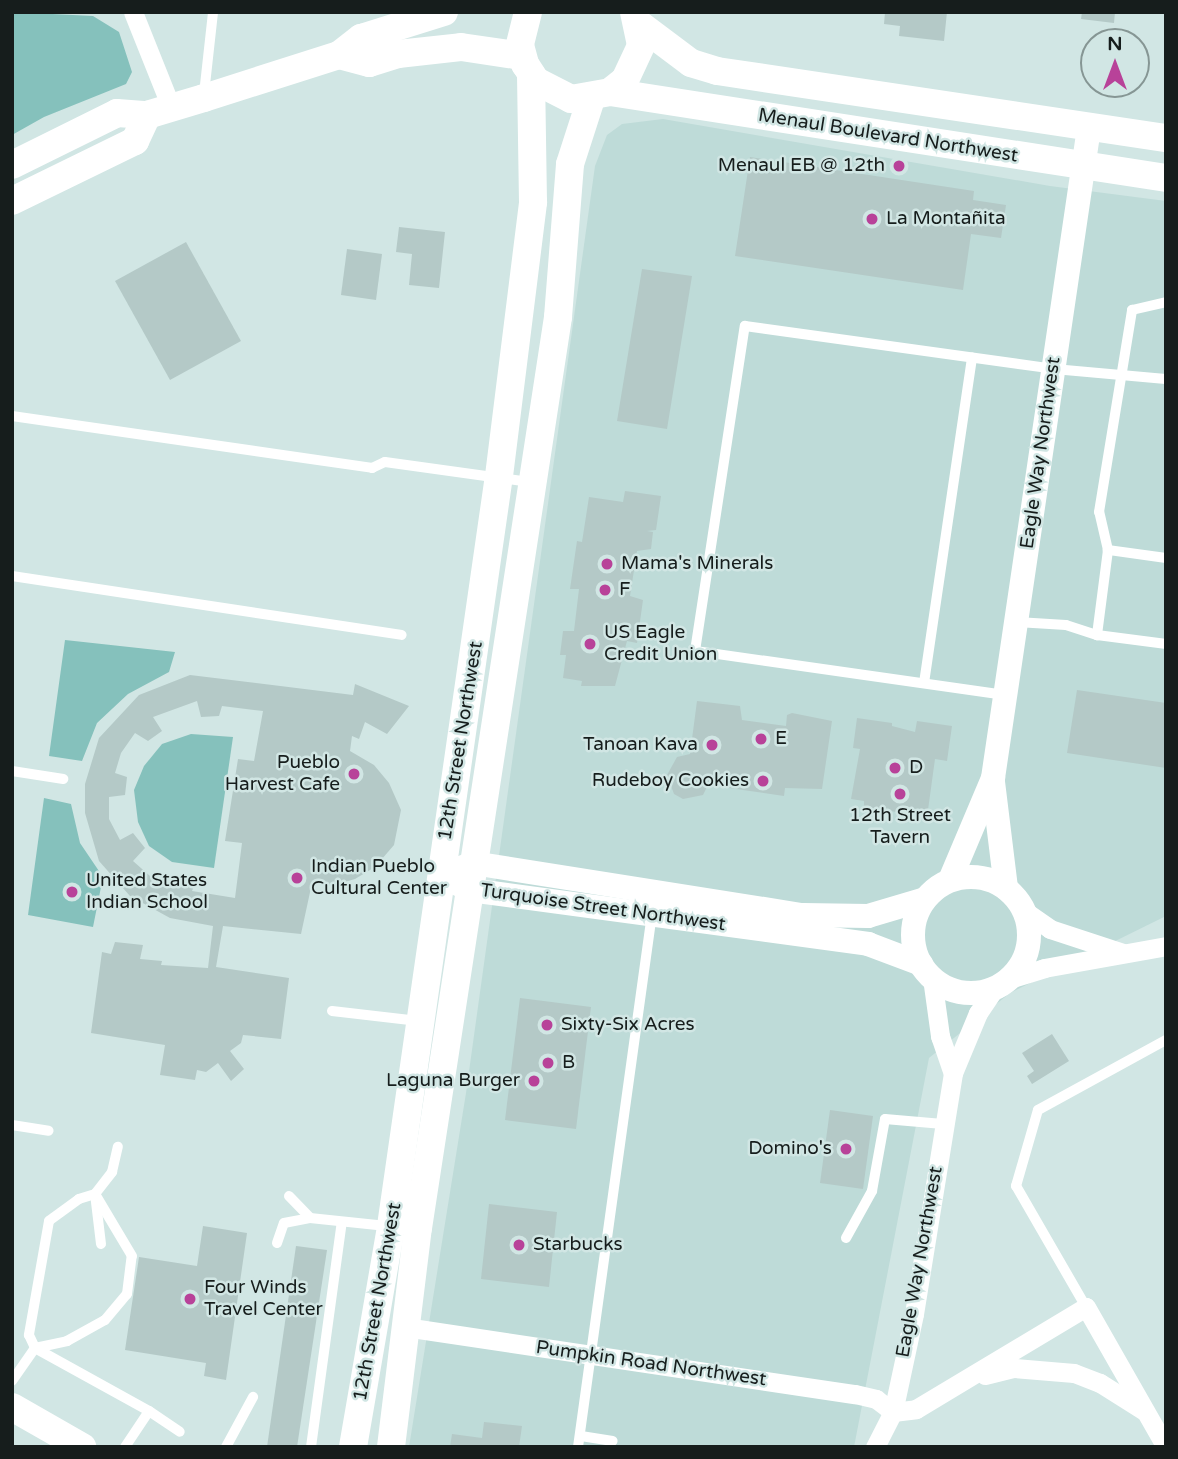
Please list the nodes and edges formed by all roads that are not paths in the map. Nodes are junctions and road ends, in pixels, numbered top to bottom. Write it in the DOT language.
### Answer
graph roads {
  1 [pos="133,12"];
  2 [pos="213,12"];
  3 [pos="444,12"];
  4 [pos="528,12"];
  5 [pos="636,18"];
  6 [pos="339,55"];
  7 [pos="527,65"];
  8 [pos="601,96"];
  9 [pos="204,98"];
  10 [pos="159,111"];
  11 [pos="1089,128"];
  12 [pos="1166,138"];
  13 [pos="12,165"];
  14 [pos="1083,167"];
  15 [pos="1166,178"];
  16 [pos="12,201"];
  17 [pos="1166,302"];
  18 [pos="972,358"];
  19 [pos="1054,369"];
  20 [pos="1124,374"];
  21 [pos="1166,379"];
  22 [pos="12,416"];
  23 [pos="499,476"];
  24 [pos="533,483"];
  25 [pos="1108,550"];
  26 [pos="1166,558"];
  27 [pos="12,576"];
  28 [pos="1017,622"];
  29 [pos="402,635"];
  30 [pos="1097,635"];
  31 [pos="1166,645"];
  32 [pos="924,683"];
  33 [pos="1006,695"];
  34 [pos="12,771"];
  35 [pos="993,778"];
  36 [pos="63,779"];
  37 [pos="441,876"];
  38 [pos="472,877"];
  39 [pos="950,880"];
  40 [pos="1006,888"];
  41 [pos="925,898"];
  42 [pos="1026,912"];
  43 [pos="652,914"];
  44 [pos="1166,946"];
  45 [pos="1128,954"];
  46 [pos="926,971"];
  47 [pos="1002,984"];
  48 [pos="332,1011"];
  49 [pos="420,1021"];
  50 [pos="1166,1040"];
  51 [pos="953,1073"];
  52 [pos="943,1124"];
  53 [pos="12,1125"];
  54 [pos="48,1131"];
  55 [pos="118,1147"];
  56 [pos="95,1194"];
  57 [pos="289,1196"];
  58 [pos="310,1218"];
  59 [pos="342,1222"];
  60 [pos="405,1227"];
  61 [pos="846,1238"];
  62 [pos="277,1243"];
  63 [pos="101,1244"];
  64 [pos="1086,1307"];
  65 [pos="405,1327"];
  66 [pos="35,1348"];
  67 [pos="590,1355"];
  68 [pos="967,1380"];
  69 [pos="12,1381"];
  70 [pos="253,1397"];
  71 [pos="12,1407"];
  72 [pos="149,1411"];
  73 [pos="893,1412"];
  74 [pos="1146,1412"];
  75 [pos="180,1432"];
  76 [pos="579,1441"];
  77 [pos="613,1441"];
  78 [pos="82,1447"];
  79 [pos="125,1447"];
  80 [pos="226,1447"];
  81 [pos="311,1447"];
  82 [pos="353,1447"];
  83 [pos="391,1447"];
  84 [pos="875,1447"];
  85 [pos="1166,1447"];
  1 -- 10 [label="street"];
  2 -- 9 [label="lane"];
  3 -- 6 [label="main road"];
  4 -- 7 [label="main road, 12th Street Northwest"];
  5 -- 8 [label="main road"];
  5 -- 11 [label="main road"];
  6 -- 7 [label="main road"];
  6 -- 9 [label="main road"];
  7 -- 8 [label="main road, Menaul Boulevard Northwest"];
  7 -- 23 [label="main road, 12th Street Northwest"];
  8 -- 14 [label="main road, Menaul Boulevard Northwest"];
  8 -- 24 [label="main road, 12th Street Northwest"];
  9 -- 10 [label="main road"];
  10 -- 13 [label="main road"];
  10 -- 16 [label="main road"];
  11 -- 12 [label="main road"];
  11 -- 14 [label="street, Eagle Way Northwest"];
  14 -- 15 [label="main road, Menaul Boulevard Northwest"];
  14 -- 19 [label="street, Eagle Way Northwest"];
  17 -- 20 [label="lane"];
  18 -- 19 [label="lane"];
  18 -- 32 [label="lane"];
  18 -- 32 [label="lane"];
  19 -- 20 [label="lane"];
  19 -- 28 [label="street, Eagle Way Northwest"];
  20 -- 21 [label="lane"];
  20 -- 25 [label="lane"];
  22 -- 23 [label="lane"];
  23 -- 24 [label="lane"];
  23 -- 37 [label="main road, 12th Street Northwest"];
  24 -- 38 [label="main road, 12th Street Northwest"];
  25 -- 26 [label="lane"];
  25 -- 30 [label="lane"];
  27 -- 29 [label="lane"];
  28 -- 30 [label="lane"];
  28 -- 33 [label="street, Eagle Way Northwest"];
  30 -- 31 [label="lane"];
  32 -- 33 [label="lane"];
  33 -- 35 [label="street, Eagle Way Northwest"];
  34 -- 36 [label="lane"];
  35 -- 39 [label="street, Eagle Way Northwest"];
  35 -- 40 [label="street, Eagle Way Northwest"];
  37 -- 38 [label="street, Turquoise Street Northwest"];
  37 -- 49 [label="main road, 12th Street Northwest"];
  38 -- 41 [label="street, Turquoise Street Northwest"];
  38 -- 43 [label="street, Turquoise Street Northwest"];
  38 -- 60 [label="main road, 12th Street Northwest"];
  39 -- 40 [label="street"];
  39 -- 41 [label="street"];
  40 -- 42 [label="street"];
  41 -- 46 [label="street"];
  42 -- 45 [label="street"];
  42 -- 47 [label="street"];
  43 -- 46 [label="street, Turquoise Street Northwest"];
  43 -- 67 [label="lane"];
  44 -- 45 [label="street"];
  45 -- 47 [label="street"];
  46 -- 47 [label="street"];
  46 -- 51 [label="street, Eagle Way Northwest"];
  47 -- 51 [label="street, Eagle Way Northwest"];
  48 -- 49 [label="lane"];
  49 -- 60 [label="main road, 12th Street Northwest"];
  50 -- 64 [label="lane"];
  51 -- 52 [label="street, Eagle Way Northwest"];
  52 -- 61 [label="lane"];
  52 -- 73 [label="street, Eagle Way Northwest"];
  53 -- 54 [label="lane"];
  55 -- 56 [label="lane"];
  56 -- 63 [label="lane"];
  56 -- 66 [label="lane"];
  56 -- 66 [label="lane"];
  57 -- 58 [label="lane"];
  58 -- 59 [label="lane"];
  58 -- 62 [label="lane"];
  59 -- 60 [label="lane"];
  59 -- 81 [label="lane"];
  60 -- 65 [label="main road, 12th Street Northwest"];
  60 -- 82 [label="main road, 12th Street Northwest"];
  64 -- 68 [label="street"];
  64 -- 74 [label="street"];
  65 -- 67 [label="street, Pumpkin Road Northwest"];
  65 -- 83 [label="main road, 12th Street Northwest"];
  66 -- 69 [label="lane"];
  66 -- 72 [label="lane"];
  67 -- 73 [label="street, Pumpkin Road Northwest"];
  67 -- 76 [label="lane"];
  68 -- 73 [label="street"];
  68 -- 74 [label="street"];
  70 -- 80 [label="lane"];
  71 -- 78 [label="main road"];
  72 -- 75 [label="lane"];
  72 -- 79 [label="lane"];
  73 -- 84 [label="street, Eagle Way Northwest"];
  74 -- 85 [label="street"];
  76 -- 77 [label="lane"];
}
